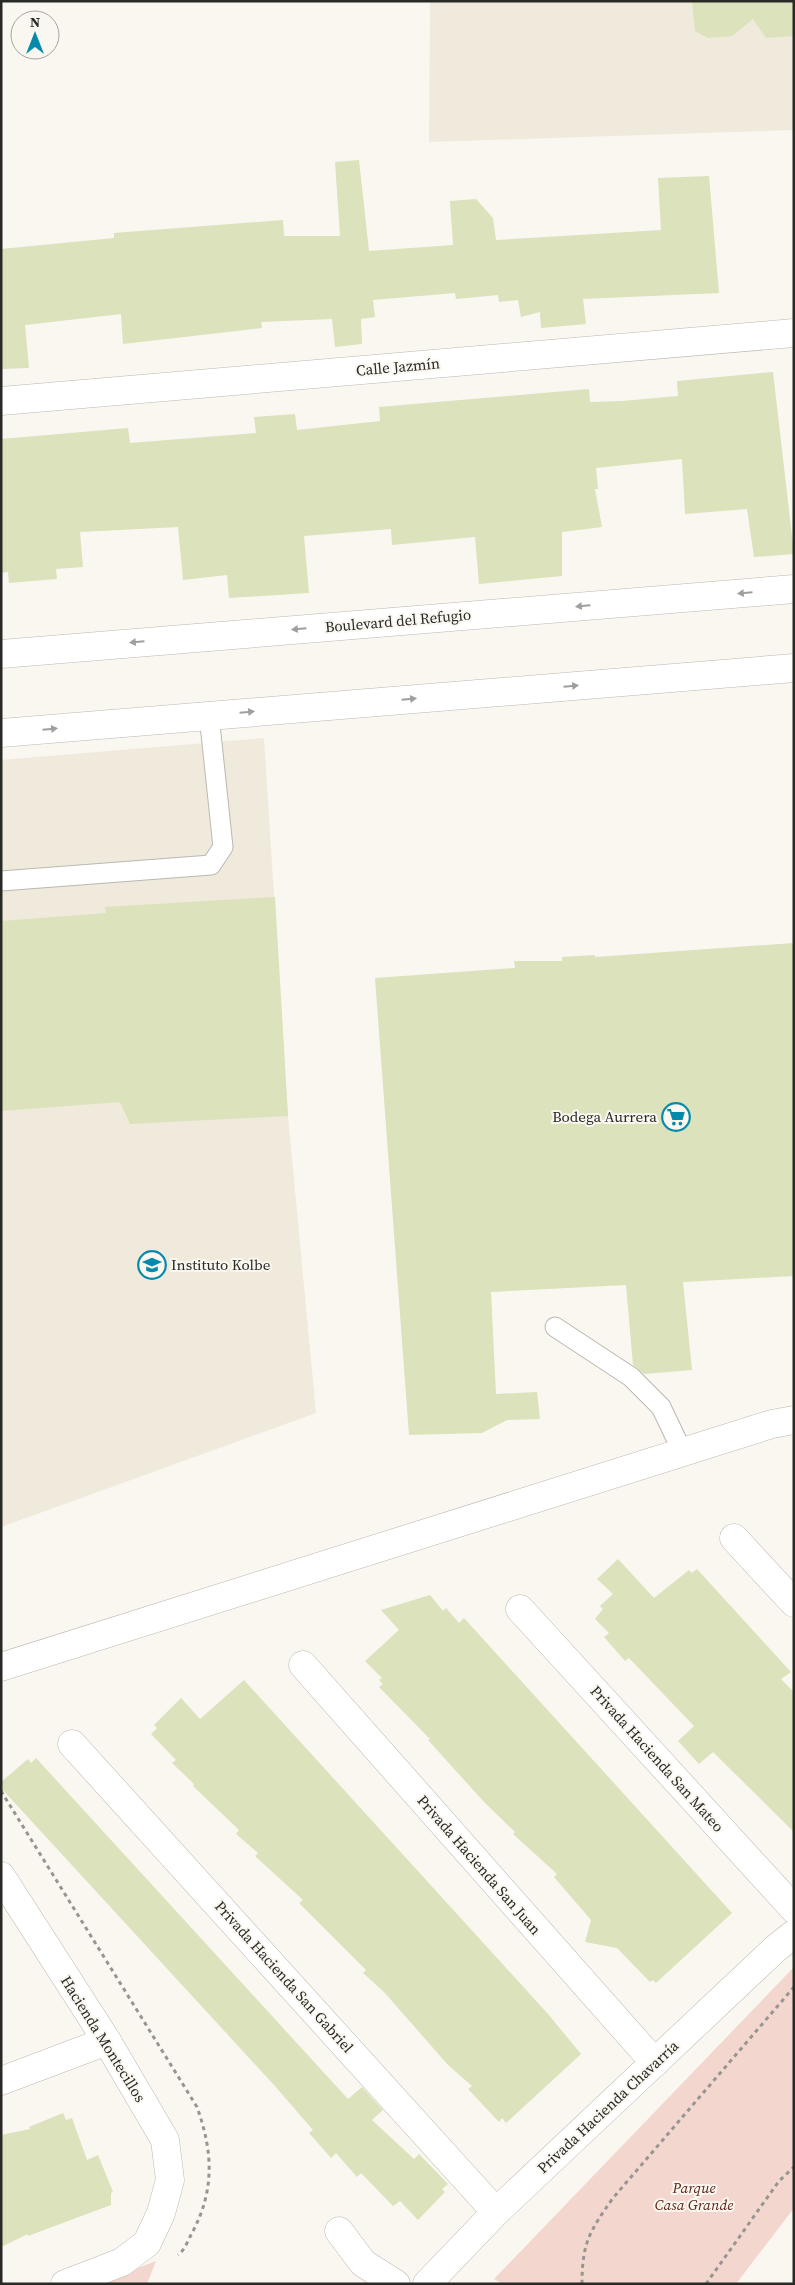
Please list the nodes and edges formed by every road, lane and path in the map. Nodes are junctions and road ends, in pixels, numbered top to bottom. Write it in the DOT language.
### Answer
graph roads {
  1 [pos="794,333"];
  2 [pos="1,401"];
  3 [pos="794,589"];
  4 [pos="1,654"];
  5 [pos="794,668"];
  6 [pos="209,715"];
  7 [pos="1,733"];
  8 [pos="1,881"];
  9 [pos="555,1327"];
  10 [pos="794,1420"];
  11 [pos="683,1452"];
  12 [pos="734,1538"];
  13 [pos="794,1603"];
  14 [pos="520,1609"];
  15 [pos="303,1665"];
  16 [pos="1,1667"];
  17 [pos="72,1744"];
  18 [pos="1,1876"];
  19 [pos="794,1909"];
  20 [pos="794,1934"];
  21 [pos="794,1987"];
  22 [pos="107,2041"];
  23 [pos="655,2064"];
  24 [pos="1,2081"];
  25 [pos="794,2167"];
  26 [pos="496,2212"];
  27 [pos="339,2231"];
  28 [pos="64,2284"];
  29 [pos="396,2284"];
  30 [pos="427,2284"];
  31 [pos="582,2284"];
  32 [pos="706,2284"];
  1 -- 2 [label="street, Calle Jazmín"];
  3 -- 4 [label="street, Boulevard del Refugio, one-way"];
  6 -- 5 [label="street, one-way"];
  7 -- 6 [label="street, one-way"];
  6 -- 8 [label="lane"];
  9 -- 11 [label="lane"];
  10 -- 11 [label="street"];
  11 -- 16 [label="street"];
  12 -- 13 [label="street"];
  14 -- 19 [label="street, Privada Hacienda San Mateo"];
  15 -- 23 [label="street, Privada Hacienda San Juan"];
  17 -- 26 [label="street, Privada Hacienda San Gabriel"];
  18 -- 22 [label="street, Hacienda Montecillos"];
  20 -- 23 [label="street, Privada Hacienda Chavarría"];
  21 -- 31 [label="path"];
  22 -- 24 [label="street"];
  22 -- 28 [label="street, Hacienda Montecillos"];
  23 -- 26 [label="street, Privada Hacienda Chavarría"];
  25 -- 32 [label="path"];
  26 -- 30 [label="street, Privada Hacienda Chavarría"];
  27 -- 29 [label="street"];
}
